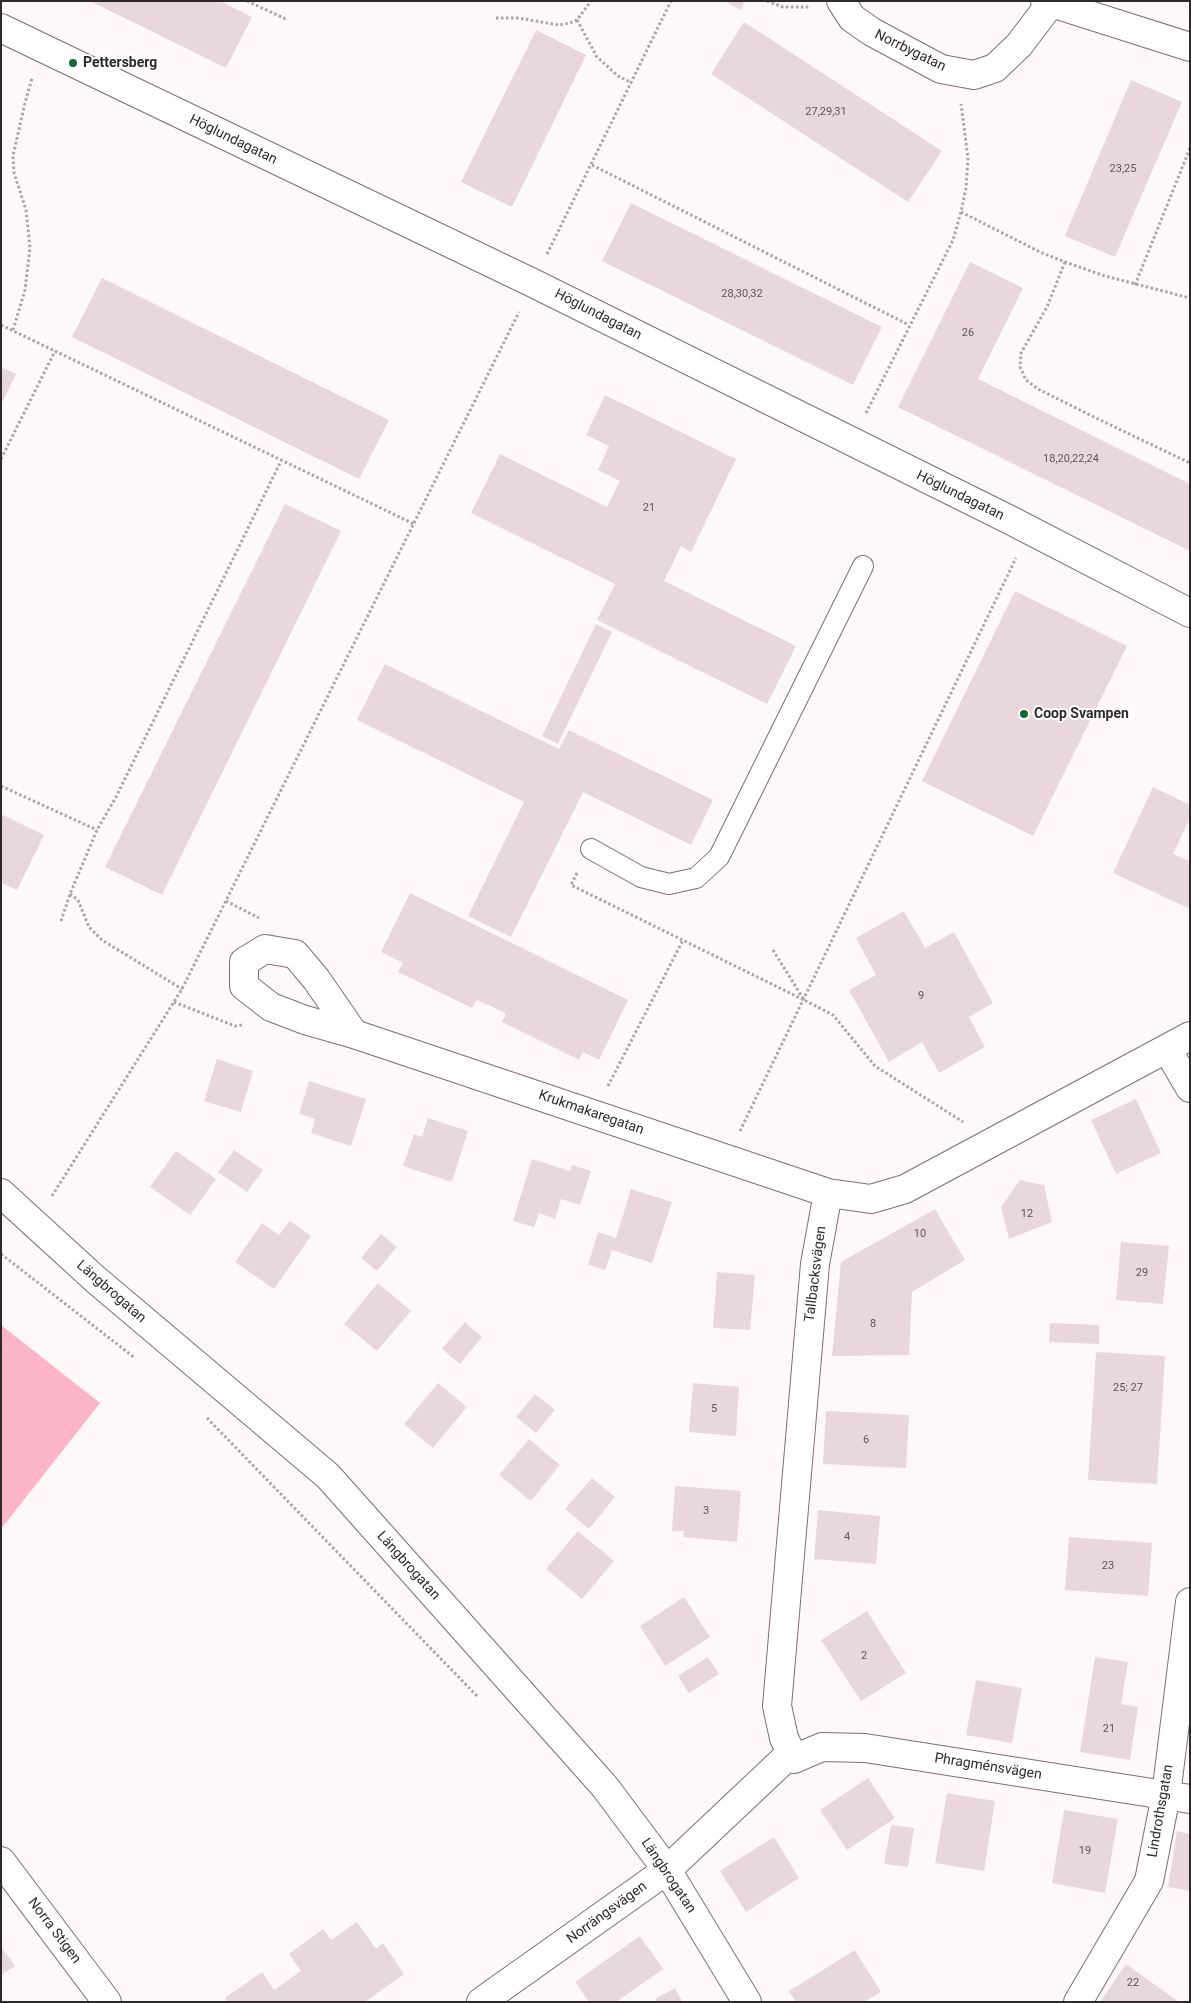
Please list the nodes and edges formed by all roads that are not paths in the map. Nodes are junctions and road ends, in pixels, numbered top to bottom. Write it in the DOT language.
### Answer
graph roads {
  1 [pos="842,1"];
  2 [pos="1048,2"];
  3 [pos="1,28"];
  4 [pos="1190,47"];
  5 [pos="863,566"];
  6 [pos="1190,613"];
  7 [pos="592,849"];
  8 [pos="354,1034"];
  9 [pos="1178,1042"];
  10 [pos="1190,1088"];
  11 [pos="1,1193"];
  12 [pos="828,1193"];
  13 [pos="1190,1602"];
  14 [pos="791,1753"];
  15 [pos="1178,1797"];
  16 [pos="1,1861"];
  17 [pos="667,1870"];
  18 [pos="108,2002"];
  19 [pos="481,2002"];
  20 [pos="747,2002"];
  21 [pos="1078,2002"];
  1 -- 2 [label="street, Norrbygatan"];
  2 -- 4 [label="street, Norrbygatan"];
  3 -- 6 [label="street, Höglundagatan"];
  5 -- 7 [label="lane"];
  8 -- 8 [label="street, Krukmakaregatan"];
  8 -- 12 [label="street, Krukmakaregatan"];
  9 -- 10 [label="street"];
  9 -- 12 [label="street"];
  11 -- 17 [label="street, Längbrogatan"];
  12 -- 14 [label="street, Tallbacksvägen"];
  13 -- 15 [label="street, Lindrothsgatan"];
  14 -- 15 [label="street, Phragménsvägen"];
  14 -- 17 [label="street, Norrängsvägen"];
  15 -- 21 [label="street, Lindrothsgatan"];
  16 -- 18 [label="street, Norra Stigen"];
  17 -- 19 [label="street, Norrängsvägen"];
  17 -- 20 [label="street, Längbrogatan"];
}
